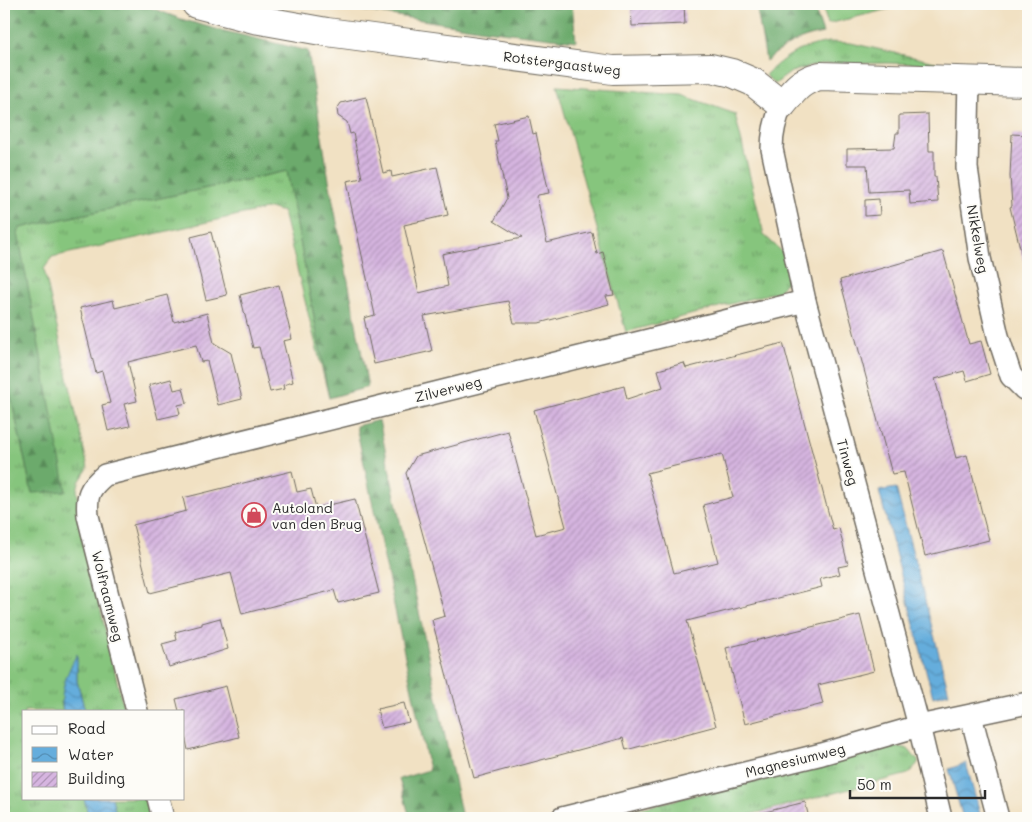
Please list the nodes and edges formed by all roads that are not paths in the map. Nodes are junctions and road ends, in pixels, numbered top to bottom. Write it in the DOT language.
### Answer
graph roads {
  1 [pos="196,4"];
  2 [pos="969,80"];
  3 [pos="1028,82"];
  4 [pos="782,106"];
  5 [pos="805,301"];
  6 [pos="1026,390"];
  7 [pos="94,483"];
  8 [pos="1028,703"];
  9 [pos="137,710"];
  10 [pos="971,716"];
  11 [pos="919,726"];
  12 [pos="158,800"];
  13 [pos="163,818"];
  14 [pos="562,818"];
  15 [pos="941,818"];
  16 [pos="998,818"];
  1 -- 4 [label="street, Rotstergaastweg"];
  2 -- 3 [label="street"];
  2 -- 4 [label="street"];
  2 -- 6 [label="street, Nikkelweg"];
  4 -- 5 [label="street, Tinweg"];
  5 -- 7 [label="street, Zilverweg"];
  5 -- 11 [label="street, Tinweg"];
  7 -- 9 [label="street, Wolfraamweg"];
  8 -- 10 [label="street, Magnesiumweg"];
  10 -- 11 [label="street, Magnesiumweg"];
  10 -- 16 [label="street"];
  11 -- 14 [label="street, Magnesiumweg"];
  11 -- 15 [label="street, Tinweg"];
  12 -- 13 [label="street"];
}
